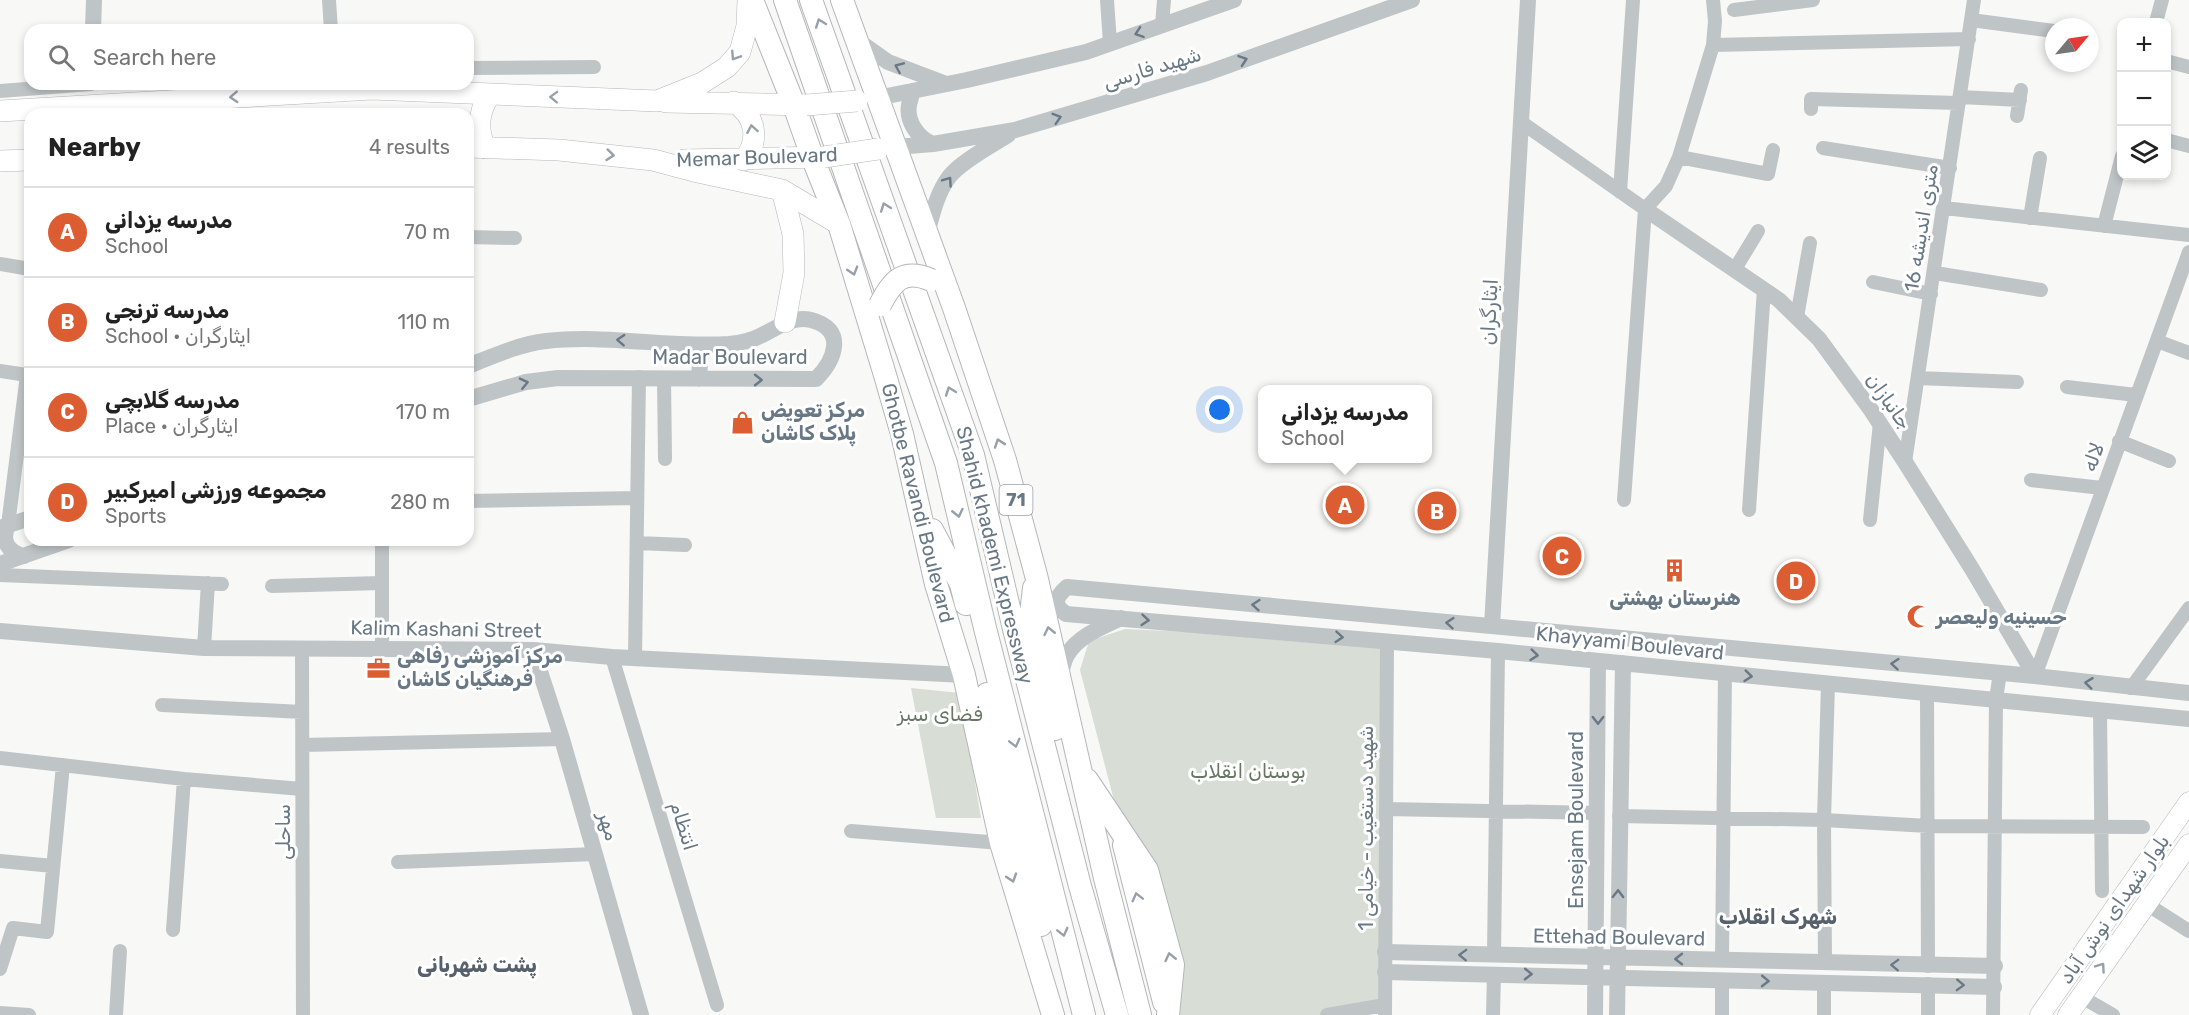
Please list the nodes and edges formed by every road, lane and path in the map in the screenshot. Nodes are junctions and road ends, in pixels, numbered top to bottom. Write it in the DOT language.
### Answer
graph roads {
  1 [pos="94,0"];
  2 [pos="328,0"];
  3 [pos="750,0"];
  4 [pos="785,0"];
  5 [pos="811,0"];
  6 [pos="842,0"];
  7 [pos="1107,0"];
  8 [pos="1164,0"];
  9 [pos="1234,0"];
  10 [pos="1412,0"];
  11 [pos="1528,0"];
  12 [pos="1633,0"];
  13 [pos="1713,0"];
  14 [pos="1813,0"];
  15 [pos="1974,0"];
  16 [pos="2162,0"];
  17 [pos="1734,10"];
  18 [pos="2157,18"];
  19 [pos="1971,20"];
  20 [pos="93,24"];
  21 [pos="330,24"];
  22 [pos="1162,25"];
  23 [pos="2045,30"];
  24 [pos="1969,39"];
  25 [pos="857,40"];
  26 [pos="1110,43"];
  27 [pos="1713,45"];
  28 [pos="2171,62"];
  29 [pos="594,67"];
  30 [pos="2189,67"];
  31 [pos="474,68"];
  32 [pos="946,84"];
  33 [pos="24,89"];
  34 [pos="308,90"];
  35 [pos="391,90"];
  36 [pos="0,91"];
  37 [pos="912,91"];
  38 [pos="448,93"];
  39 [pos="489,96"];
  40 [pos="867,100"];
  41 [pos="1960,100"];
  42 [pos="657,102"];
  43 [pos="734,102"];
  44 [pos="1811,104"];
  45 [pos="800,105"];
  46 [pos="44,108"];
  47 [pos="455,108"];
  48 [pos="24,109"];
  49 [pos="0,111"];
  50 [pos="2017,116"];
  51 [pos="1521,122"];
  52 [pos="1015,130"];
  53 [pos="2171,141"];
  54 [pos="933,144"];
  55 [pos="2189,146"];
  56 [pos="477,148"];
  57 [pos="887,148"];
  58 [pos="1823,148"];
  59 [pos="1773,150"];
  60 [pos="1679,157"];
  61 [pos="818,158"];
  62 [pos="2040,159"];
  63 [pos="24,160"];
  64 [pos="653,160"];
  65 [pos="744,160"];
  66 [pos="0,161"];
  67 [pos="1950,168"];
  68 [pos="2117,172"];
  69 [pos="782,190"];
  70 [pos="1620,192"];
  71 [pos="1944,208"];
  72 [pos="1645,209"];
  73 [pos="2030,218"];
  74 [pos="839,224"];
  75 [pos="2104,226"];
  76 [pos="1758,231"];
  77 [pos="927,234"];
  78 [pos="2189,235"];
  79 [pos="474,237"];
  80 [pos="515,238"];
  81 [pos="1810,243"];
  82 [pos="2189,252"];
  83 [pos="0,264"];
  84 [pos="24,268"];
  85 [pos="1735,269"];
  86 [pos="1935,273"];
  87 [pos="1873,282"];
  88 [pos="1764,289"];
  89 [pos="2041,290"];
  90 [pos="1931,294"];
  91 [pos="954,308"];
  92 [pos="1797,317"];
  93 [pos="784,322"];
  94 [pos="2157,341"];
  95 [pos="701,346"];
  96 [pos="2189,353"];
  97 [pos="474,360"];
  98 [pos="0,371"];
  99 [pos="24,375"];
  100 [pos="639,377"];
  101 [pos="664,378"];
  102 [pos="1918,378"];
  103 [pos="699,380"];
  104 [pos="2018,382"];
  105 [pos="2067,387"];
  106 [pos="2136,395"];
  107 [pos="474,397"];
  108 [pos="24,414"];
  109 [pos="1880,423"];
  110 [pos="902,434"];
  111 [pos="2119,441"];
  112 [pos="666,459"];
  113 [pos="2169,461"];
  114 [pos="1905,462"];
  115 [pos="2031,480"];
  116 [pos="2102,488"];
  117 [pos="637,498"];
  118 [pos="1624,500"];
  119 [pos="474,501"];
  120 [pos="919,505"];
  121 [pos="1749,510"];
  122 [pos="24,520"];
  123 [pos="1870,520"];
  124 [pos="4,526"];
  125 [pos="637,543"];
  126 [pos="684,545"];
  127 [pos="52,546"];
  128 [pos="382,546"];
  129 [pos="24,556"];
  130 [pos="0,564"];
  131 [pos="0,575"];
  132 [pos="1036,575"];
  133 [pos="381,582"];
  134 [pos="272,586"];
  135 [pos="2189,608"];
  136 [pos="1121,618"];
  137 [pos="1491,626"];
  138 [pos="0,631"];
  139 [pos="1387,641"];
  140 [pos="204,648"];
  141 [pos="382,648"];
  142 [pos="302,650"];
  143 [pos="533,650"];
  144 [pos="1498,651"];
  145 [pos="612,657"];
  146 [pos="635,658"];
  147 [pos="1598,662"];
  148 [pos="1623,663"];
  149 [pos="1725,673"];
  150 [pos="2000,673"];
  151 [pos="964,675"];
  152 [pos="2035,676"];
  153 [pos="1060,679"];
  154 [pos="1598,680"];
  155 [pos="1622,682"];
  156 [pos="1827,684"];
  157 [pos="2131,688"];
  158 [pos="2189,693"];
  159 [pos="1927,694"];
  160 [pos="1996,699"];
  161 [pos="162,705"];
  162 [pos="2100,710"];
  163 [pos="302,712"];
  164 [pos="2189,719"];
  165 [pos="562,740"];
  166 [pos="303,745"];
  167 [pos="0,758"];
  168 [pos="63,765"];
  169 [pos="1080,769"];
  170 [pos="184,778"];
  171 [pos="302,789"];
  172 [pos="2189,802"];
  173 [pos="1386,810"];
  174 [pos="1496,810"];
  175 [pos="1597,813"];
  176 [pos="1619,816"];
  177 [pos="1724,818"];
  178 [pos="1824,820"];
  179 [pos="1928,825"];
  180 [pos="2101,825"];
  181 [pos="1995,826"];
  182 [pos="2143,826"];
  183 [pos="851,831"];
  184 [pos="1001,843"];
  185 [pos="2189,844"];
  186 [pos="595,854"];
  187 [pos="0,861"];
  188 [pos="398,862"];
  189 [pos="53,866"];
  190 [pos="2102,891"];
  191 [pos="2145,903"];
  192 [pos="172,930"];
  193 [pos="2189,931"];
  194 [pos="120,951"];
  195 [pos="1385,952"];
  196 [pos="1494,956"];
  197 [pos="1597,958"];
  198 [pos="1617,959"];
  199 [pos="1722,960"];
  200 [pos="1825,962"];
  201 [pos="1928,966"];
  202 [pos="1995,966"];
  203 [pos="0,969"];
  204 [pos="1385,972"];
  205 [pos="1494,974"];
  206 [pos="1596,976"];
  207 [pos="1617,977"];
  208 [pos="1722,980"];
  209 [pos="1824,982"];
  210 [pos="1928,984"];
  211 [pos="1994,987"];
  212 [pos="2080,996"];
  213 [pos="717,1005"];
  214 [pos="1115,1009"];
  215 [pos="1385,1010"];
  216 [pos="0,1013"];
  217 [pos="29,1015"];
  218 [pos="116,1015"];
  219 [pos="303,1015"];
  220 [pos="641,1015"];
  221 [pos="1053,1015"];
  222 [pos="1076,1015"];
  223 [pos="1084,1015"];
  224 [pos="1140,1015"];
  225 [pos="1168,1015"];
  226 [pos="1327,1015"];
  227 [pos="1493,1015"];
  228 [pos="1595,1015"];
  229 [pos="1617,1015"];
  230 [pos="1722,1015"];
  231 [pos="1824,1015"];
  232 [pos="1928,1015"];
  233 [pos="1993,1015"];
  234 [pos="2040,1015"];
  235 [pos="2068,1015"];
  236 [pos="2113,1015"];
  1 -- 20 [label="street"];
  2 -- 21 [label="street"];
  3 -- 42 [label="main road, one-way"];
  3 -- 45 [label="highway, Ghotbe Ravandi Boulevard"];
  4 -- 223 [label="highway, Shahid khademi Expressway, one-way"];
  214 -- 5 [label="highway, Shahid khademi Expressway, one-way"];
  6 -- 25 [label="highway, 71"];
  7 -- 26 [label="street"];
  8 -- 22 [label="street"];
  9 -- 22 [label="street, شهید فارسی"];
  52 -- 10 [label="street, شهید فارسی, one-way"];
  11 -- 51 [label="street, ایثارگران"];
  12 -- 70 [label="street"];
  13 -- 27 [label="street"];
  14 -- 17 [label="street"];
  15 -- 19 [label="street, 16 متری اندیشه"];
  16 -- 18 [label="street"];
  19 -- 23 [label="street"];
  19 -- 24 [label="street, 16 متری اندیشه"];
  22 -- 26 [label="street, شهید فارسی, one-way"];
  24 -- 27 [label="street"];
  24 -- 41 [label="street, 16 متری اندیشه"];
  32 -- 25 [label="street, one-way"];
  25 -- 40 [label="highway, 71"];
  26 -- 32 [label="street, شهید فارسی"];
  27 -- 60 [label="street"];
  28 -- 30 [label="street"];
  29 -- 31 [label="street"];
  32 -- 37 [label="street, شهید فارسی"];
  33 -- 36 [label="street"];
  34 -- 46 [label="main road, one-way"];
  35 -- 38 [label="main road"];
  37 -- 40 [label="street, شهید فارسی"];
  37 -- 54 [label="street"];
  38 -- 39 [label="main road"];
  38 -- 47 [label="main road"];
  42 -- 39 [label="main road, one-way"];
  39 -- 56 [label="main road"];
  40 -- 45 [label="main road, bridge"];
  40 -- 57 [label="highway, 71"];
  41 -- 44 [label="street"];
  41 -- 50 [label="street"];
  41 -- 67 [label="street, 16 متری اندیشه"];
  42 -- 43 [label="main road"];
  43 -- 45 [label="main road"];
  65 -- 43 [label="main road, one-way"];
  45 -- 61 [label="highway, Ghotbe Ravandi Boulevard"];
  48 -- 49 [label="main road, one-way"];
  51 -- 70 [label="street"];
  51 -- 137 [label="street, ایثارگران"];
  52 -- 54 [label="street, شهید فارسی"];
  77 -- 52 [label="street, one-way"];
  53 -- 55 [label="street"];
  54 -- 57 [label="street, شهید فارسی"];
  56 -- 64 [label="main road, Memar Boulevard, one-way"];
  57 -- 61 [label="main road, Memar Boulevard, bridge"];
  57 -- 77 [label="highway, 71"];
  58 -- 67 [label="street"];
  59 -- 60 [label="street"];
  60 -- 72 [label="street"];
  61 -- 65 [label="main road, Memar Boulevard"];
  61 -- 74 [label="highway, Ghotbe Ravandi Boulevard"];
  62 -- 73 [label="street"];
  63 -- 66 [label="main road"];
  64 -- 65 [label="main road, Memar Boulevard"];
  64 -- 69 [label="main road, Memar Boulevard"];
  67 -- 71 [label="street, 16 متری اندیشه"];
  68 -- 75 [label="street"];
  69 -- 74 [label="main road, Memar Boulevard"];
  69 -- 93 [label="main road"];
  70 -- 72 [label="street"];
  71 -- 73 [label="street"];
  71 -- 86 [label="street, 16 متری اندیشه"];
  72 -- 85 [label="street, جانبازان"];
  72 -- 118 [label="street"];
  73 -- 75 [label="street"];
  74 -- 110 [label="highway, Ghotbe Ravandi Boulevard, one-way"];
  75 -- 78 [label="street"];
  76 -- 85 [label="street"];
  77 -- 91 [label="highway, 71"];
  79 -- 80 [label="street"];
  81 -- 92 [label="street"];
  82 -- 94 [label="street, لاله"];
  83 -- 84 [label="street"];
  85 -- 88 [label="street, جانبازان"];
  86 -- 89 [label="street"];
  86 -- 90 [label="street, 16 متری اندیشه"];
  87 -- 90 [label="street"];
  88 -- 92 [label="street, جانبازان"];
  88 -- 121 [label="street"];
  90 -- 102 [label="street, 16 متری اندیشه"];
  91 -- 110 [label="highway, bridge"];
  132 -- 91 [label="highway, 71, one-way"];
  92 -- 109 [label="street, جانبازان"];
  93 -- 95 [label="street, Madar Boulevard"];
  103 -- 93 [label="street, Madar Boulevard, one-way"];
  94 -- 96 [label="street"];
  94 -- 106 [label="street, لاله"];
  95 -- 97 [label="street, Madar Boulevard, one-way"];
  95 -- 103 [label="street"];
  98 -- 99 [label="street"];
  100 -- 101 [label="street, Madar Boulevard"];
  107 -- 100 [label="street, Madar Boulevard, one-way"];
  100 -- 117 [label="street"];
  101 -- 103 [label="street, Madar Boulevard"];
  101 -- 112 [label="street"];
  102 -- 104 [label="street"];
  102 -- 114 [label="street, 16 متری اندیشه"];
  105 -- 106 [label="street"];
  106 -- 111 [label="street, لاله"];
  108 -- 124 [label="street"];
  109 -- 114 [label="street, جانبازان"];
  109 -- 123 [label="street"];
  110 -- 120 [label="highway, Ghotbe Ravandi Boulevard"];
  111 -- 113 [label="street"];
  111 -- 116 [label="street, لاله"];
  114 -- 152 [label="street, جانبازان"];
  115 -- 116 [label="street"];
  116 -- 152 [label="street, لاله"];
  117 -- 119 [label="street"];
  117 -- 125 [label="street"];
  120 -- 151 [label="highway, Ghotbe Ravandi Boulevard"];
  120 -- 222 [label="highway"];
  122 -- 124 [label="street"];
  124 -- 129 [label="street"];
  125 -- 126 [label="street"];
  125 -- 146 [label="street"];
  127 -- 129 [label="street"];
  128 -- 133 [label="street"];
  129 -- 130 [label="street"];
  131 -- 140 [label="street"];
  153 -- 132 [label="highway, 71, one-way"];
  132 -- 214 [label="highway"];
  133 -- 134 [label="street"];
  133 -- 141 [label="street"];
  135 -- 157 [label="street"];
  137 -- 136 [label="street, Khayyami Boulevard, one-way"];
  136 -- 139 [label="street, Khayyami Boulevard, one-way"];
  136 -- 153 [label="street"];
  150 -- 137 [label="street, Khayyami Boulevard, one-way"];
  138 -- 140 [label="street, Kalim Kashani Street"];
  139 -- 144 [label="street, Khayyami Boulevard"];
  139 -- 173 [label="street, شهید دستغیب - خیامی 1"];
  140 -- 142 [label="street, Kalim Kashani Street"];
  141 -- 142 [label="street, Kalim Kashani Street"];
  141 -- 143 [label="street, Kalim Kashani Street"];
  142 -- 163 [label="street, ساحلی"];
  143 -- 145 [label="street, Kalim Kashani Street"];
  143 -- 165 [label="street, مهر"];
  144 -- 147 [label="street, Khayyami Boulevard, one-way"];
  144 -- 174 [label="street"];
  145 -- 146 [label="street, Kalim Kashani Street"];
  145 -- 213 [label="street, انتظام"];
  146 -- 151 [label="street, Kalim Kashani Street"];
  147 -- 148 [label="street, Khayyami Boulevard"];
  147 -- 154 [label="street, Ensejam Boulevard"];
  148 -- 149 [label="street, Khayyami Boulevard"];
  148 -- 155 [label="street"];
  149 -- 156 [label="street, Khayyami Boulevard, one-way"];
  149 -- 177 [label="street"];
  150 -- 152 [label="street, Khayyami Boulevard"];
  150 -- 160 [label="street"];
  151 -- 184 [label="highway, Ghotbe Ravandi Boulevard"];
  157 -- 152 [label="street, Khayyami Boulevard, one-way"];
  153 -- 169 [label="highway, 71"];
  154 -- 155 [label="street"];
  154 -- 175 [label="street, Ensejam Boulevard, one-way"];
  155 -- 176 [label="street"];
  156 -- 159 [label="street, Khayyami Boulevard"];
  156 -- 178 [label="street"];
  157 -- 158 [label="street, Khayyami Boulevard"];
  159 -- 160 [label="street, Khayyami Boulevard"];
  159 -- 179 [label="street"];
  160 -- 162 [label="street, Khayyami Boulevard"];
  160 -- 181 [label="street"];
  161 -- 163 [label="street"];
  162 -- 164 [label="street, Khayyami Boulevard"];
  162 -- 180 [label="street"];
  163 -- 166 [label="street, ساحلی"];
  165 -- 166 [label="street"];
  165 -- 186 [label="street, مهر"];
  166 -- 171 [label="street, ساحلی"];
  167 -- 168 [label="street"];
  168 -- 170 [label="street"];
  168 -- 189 [label="street"];
  169 -- 224 [label="highway, 71"];
  225 -- 169 [label="highway, one-way"];
  170 -- 171 [label="street"];
  170 -- 192 [label="street"];
  171 -- 219 [label="street, ساحلی"];
  172 -- 234 [label="main road, بلوار شهدای نوش آباد"];
  173 -- 174 [label="street"];
  173 -- 195 [label="street, شهید دستغیب - خیامی 1"];
  174 -- 175 [label="street"];
  174 -- 196 [label="street"];
  175 -- 197 [label="street, Ensejam Boulevard"];
  176 -- 177 [label="street"];
  198 -- 176 [label="street, one-way"];
  177 -- 178 [label="street"];
  177 -- 199 [label="street"];
  178 -- 179 [label="street"];
  178 -- 200 [label="street"];
  179 -- 181 [label="street"];
  179 -- 201 [label="street"];
  180 -- 181 [label="street"];
  180 -- 182 [label="street"];
  180 -- 190 [label="street"];
  181 -- 202 [label="street"];
  183 -- 184 [label="street"];
  184 -- 221 [label="highway, Ghotbe Ravandi Boulevard, one-way"];
  185 -- 191 [label="main road, بلوار شهدای نوش آباد"];
  186 -- 188 [label="street"];
  186 -- 220 [label="street, مهر"];
  187 -- 189 [label="street"];
  189 -- 203 [label="street"];
  191 -- 193 [label="street"];
  212 -- 191 [label="main road, بلوار شهدای نوش آباد, one-way"];
  194 -- 218 [label="street"];
  196 -- 195 [label="street, Ettehad Boulevard, one-way"];
  195 -- 204 [label="street, شهید دستغیب - خیامی 1"];
  196 -- 197 [label="street, Ettehad Boulevard"];
  197 -- 198 [label="street, Ettehad Boulevard"];
  197 -- 206 [label="street, Ensejam Boulevard"];
  199 -- 198 [label="street, Ettehad Boulevard, one-way"];
  198 -- 207 [label="street"];
  199 -- 200 [label="street, Ettehad Boulevard"];
  201 -- 200 [label="street, Ettehad Boulevard, one-way"];
  201 -- 202 [label="street, Ettehad Boulevard"];
  202 -- 211 [label="street"];
  204 -- 205 [label="street, Ettehad Boulevard"];
  204 -- 215 [label="street, شهید دستغیب - خیامی 1"];
  205 -- 206 [label="street, Ettehad Boulevard, one-way"];
  205 -- 227 [label="street"];
  206 -- 207 [label="street, Ettehad Boulevard"];
  206 -- 228 [label="street, Ensejam Boulevard"];
  207 -- 208 [label="street, Ettehad Boulevard"];
  207 -- 229 [label="street"];
  208 -- 209 [label="street, Ettehad Boulevard, one-way"];
  208 -- 230 [label="street"];
  209 -- 210 [label="street, Ettehad Boulevard"];
  209 -- 231 [label="street"];
  210 -- 211 [label="street, Ettehad Boulevard, one-way"];
  210 -- 232 [label="street"];
  211 -- 233 [label="street"];
  212 -- 235 [label="main road, بلوار شهدای نوش آباد"];
  212 -- 236 [label="street"];
  215 -- 226 [label="street"];
  216 -- 217 [label="street"];
}
